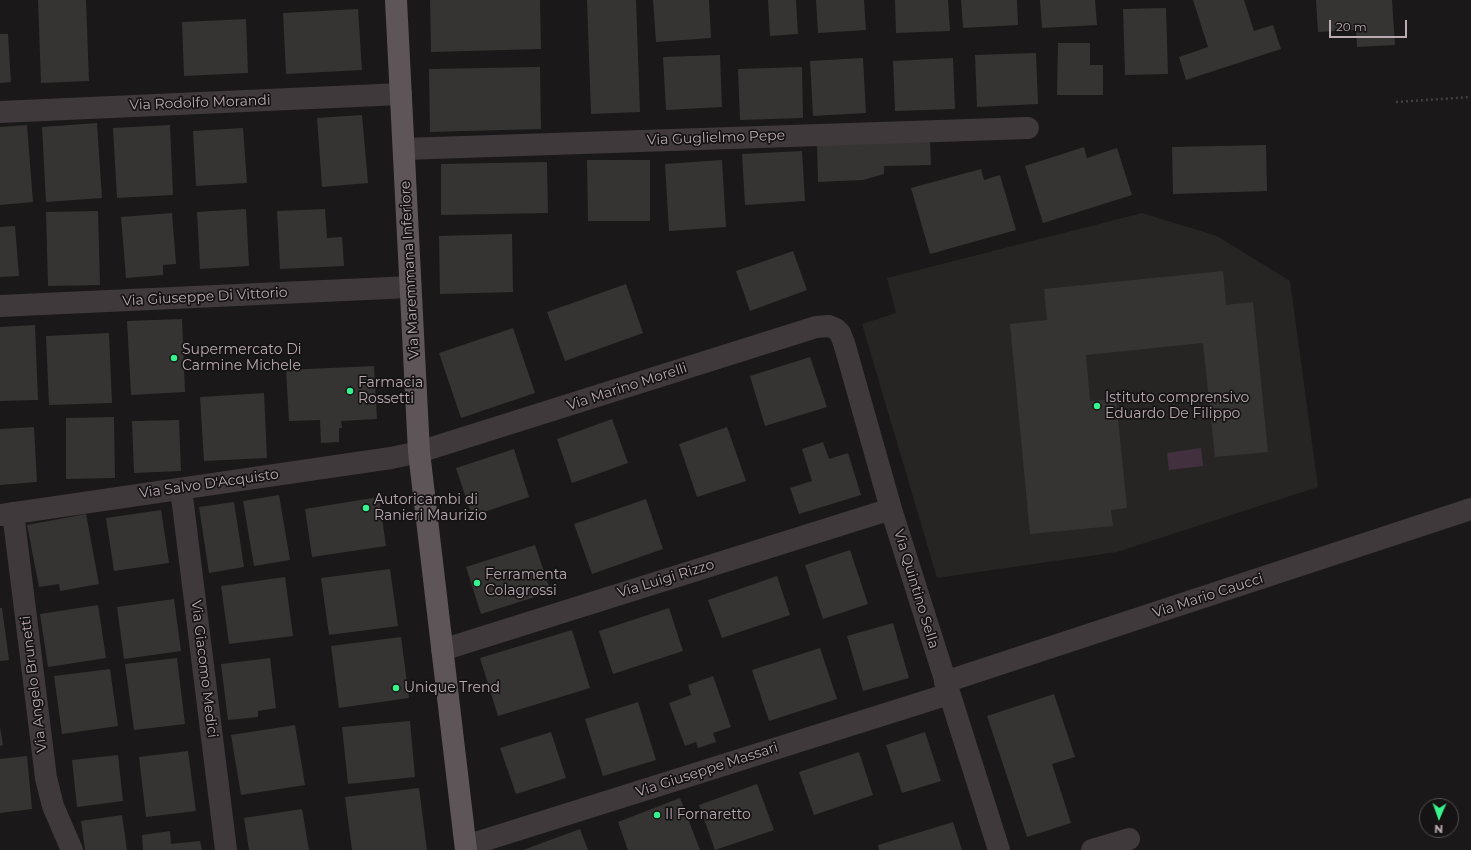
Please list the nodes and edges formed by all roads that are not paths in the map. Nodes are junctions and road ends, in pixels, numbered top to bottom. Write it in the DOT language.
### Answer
graph roads {
  1 [pos="396,0"];
  2 [pos="401,94"];
  3 [pos="0,112"];
  4 [pos="1028,128"];
  5 [pos="404,149"];
  6 [pos="410,287"];
  7 [pos="0,306"];
  8 [pos="836,329"];
  9 [pos="419,452"];
  10 [pos="181,489"];
  11 [pos="891,509"];
  12 [pos="1471,509"];
  13 [pos="7,514"];
  14 [pos="442,650"];
  15 [pos="947,688"];
  16 [pos="1130,839"];
  17 [pos="466,848"];
  18 [pos="72,850"];
  19 [pos="226,850"];
  20 [pos="999,850"];
  21 [pos="1092,850"];
  1 -- 2 [label="main road, Via Maremmana Inferiore"];
  2 -- 3 [label="street, Via Rodolfo Morandi"];
  2 -- 5 [label="main road, Via Maremmana Inferiore"];
  4 -- 5 [label="street, Via Guglielmo Pepe"];
  5 -- 6 [label="main road, Via Maremmana Inferiore"];
  6 -- 7 [label="street, Via Giuseppe Di Vittorio"];
  6 -- 9 [label="main road, Via Maremmana Inferiore"];
  8 -- 9 [label="street, Via Marino Morelli"];
  8 -- 11 [label="street, Via Quintino Sella"];
  9 -- 10 [label="street, Via Salvo D'Acquisto"];
  9 -- 14 [label="main road, Via Maremmana Inferiore"];
  10 -- 13 [label="street, Via Salvo D'Acquisto"];
  10 -- 19 [label="street, Via Giacomo Medici"];
  11 -- 14 [label="street, Via Luigi Rizzo"];
  11 -- 15 [label="street, Via Quintino Sella"];
  12 -- 15 [label="street, Via Mario Caucci"];
  13 -- 18 [label="street, Via Angelo Brunetti"];
  14 -- 17 [label="main road, Via Maremmana Inferiore"];
  15 -- 17 [label="street, Via Giuseppe Massari"];
  15 -- 20 [label="street, Via Quintino Sella"];
  16 -- 21 [label="street"];
}
